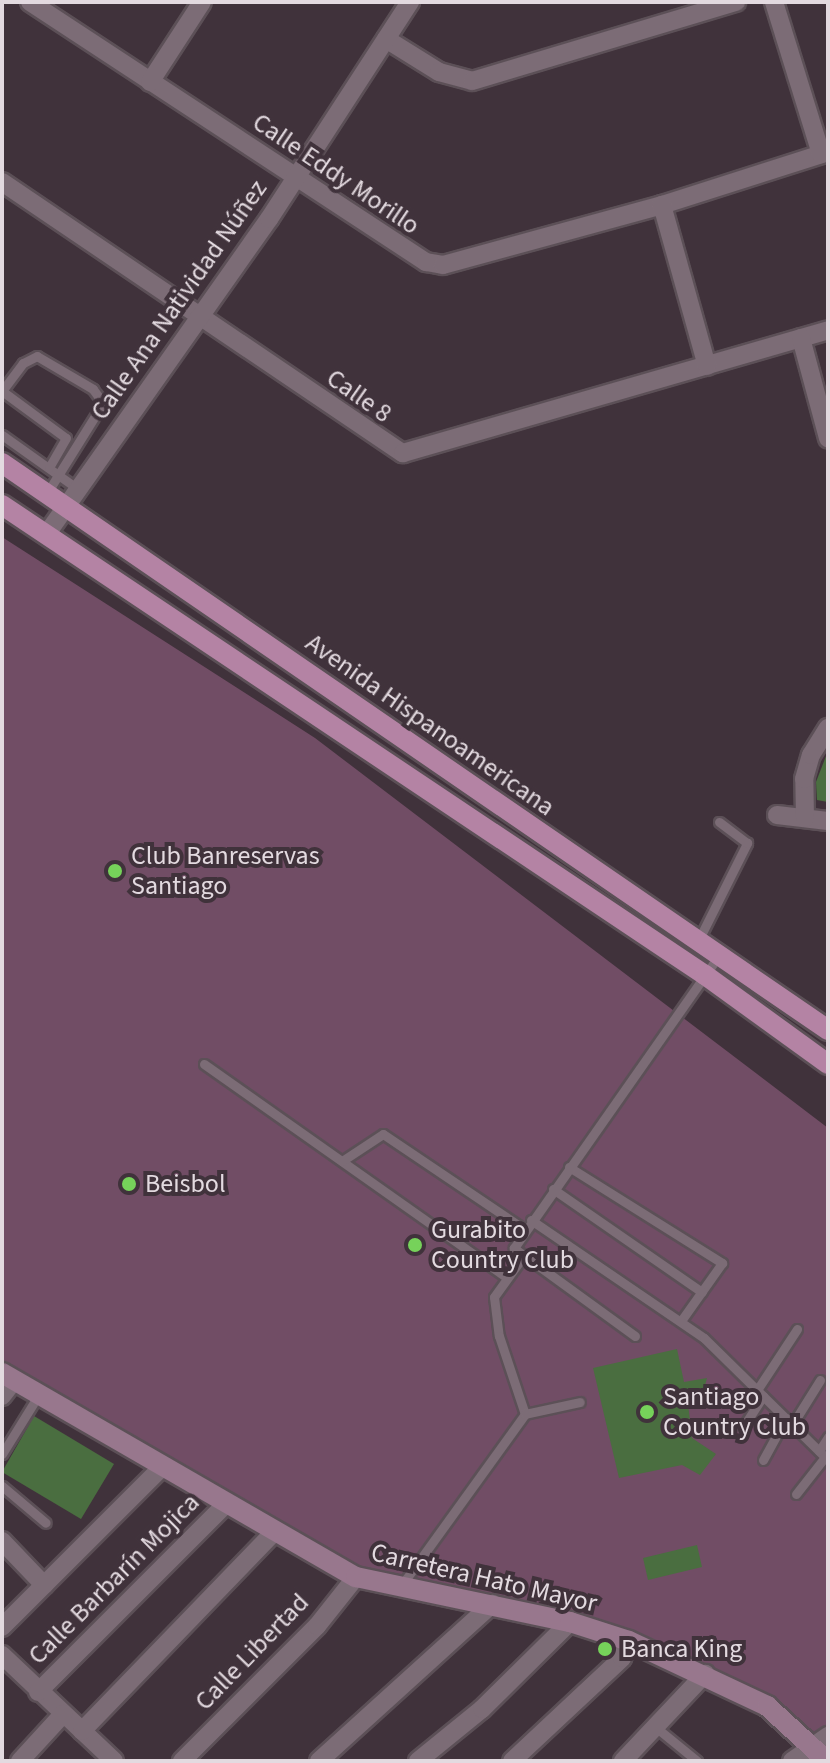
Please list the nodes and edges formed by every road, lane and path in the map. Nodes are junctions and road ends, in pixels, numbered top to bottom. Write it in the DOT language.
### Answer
graph roads {
  1 [pos="30,2"];
  2 [pos="202,2"];
  3 [pos="410,2"];
  4 [pos="736,2"];
  5 [pos="774,2"];
  6 [pos="386,39"];
  7 [pos="150,82"];
  8 [pos="824,153"];
  9 [pos="296,178"];
  10 [pos="2,182"];
  11 [pos="662,205"];
  12 [pos="200,317"];
  13 [pos="828,330"];
  14 [pos="801,338"];
  15 [pos="707,366"];
  16 [pos="2,435"];
  17 [pos="828,438"];
  18 [pos="2,463"];
  19 [pos="49,468"];
  20 [pos="59,475"];
  21 [pos="78,489"];
  22 [pos="47,493"];
  23 [pos="2,505"];
  24 [pos="65,506"];
  25 [pos="46,535"];
  26 [pos="828,728"];
  27 [pos="777,815"];
  28 [pos="805,818"];
  29 [pos="828,821"];
  30 [pos="719,822"];
  31 [pos="698,941"];
  32 [pos="719,955"];
  33 [pos="705,975"];
  34 [pos="828,1030"];
  35 [pos="204,1064"];
  36 [pos="828,1064"];
  37 [pos="342,1161"];
  38 [pos="569,1167"];
  39 [pos="553,1189"];
  40 [pos="531,1220"];
  41 [pos="524,1229"];
  42 [pos="522,1258"];
  43 [pos="507,1278"];
  44 [pos="702,1292"];
  45 [pos="681,1321"];
  46 [pos="797,1329"];
  47 [pos="635,1336"];
  48 [pos="820,1380"];
  49 [pos="6,1384"];
  50 [pos="760,1393"];
  51 [pos="38,1396"];
  52 [pos="580,1402"];
  53 [pos="525,1414"];
  54 [pos="789,1422"];
  55 [pos="743,1427"];
  56 [pos="828,1437"];
  57 [pos="2,1454"];
  58 [pos="824,1456"];
  59 [pos="763,1460"];
  60 [pos="163,1466"];
  61 [pos="2,1486"];
  62 [pos="796,1494"];
  63 [pos="227,1503"];
  64 [pos="46,1523"];
  65 [pos="275,1531"];
  66 [pos="2,1541"];
  67 [pos="356,1577"];
  68 [pos="44,1585"];
  69 [pos="400,1587"];
  70 [pos="492,1604"];
  71 [pos="570,1622"];
  72 [pos="2,1627"];
  73 [pos="629,1641"];
  74 [pos="2,1655"];
  75 [pos="705,1674"];
  76 [pos="38,1692"];
  77 [pos="63,1714"];
  78 [pos="652,1725"];
  79 [pos="82,1731"];
  80 [pos="823,1747"];
  81 [pos="20,1761"];
  82 [pos="114,1761"];
  83 [pos="182,1761"];
  84 [pos="319,1761"];
  85 [pos="418,1761"];
  86 [pos="512,1761"];
  87 [pos="623,1761"];
  88 [pos="697,1761"];
  89 [pos="792,1761"];
  1 -- 7 [label="street, Calle Eddy Morillo"];
  2 -- 7 [label="street"];
  3 -- 6 [label="street, Calle Ana Natividad Núñez"];
  4 -- 6 [label="street"];
  5 -- 8 [label="street"];
  6 -- 9 [label="street, Calle Ana Natividad Núñez"];
  7 -- 9 [label="street, Calle Eddy Morillo"];
  8 -- 11 [label="street, Calle Eddy Morillo"];
  9 -- 11 [label="street, Calle Eddy Morillo"];
  9 -- 12 [label="street, Calle Ana Natividad Núñez"];
  10 -- 12 [label="street, Calle 8"];
  11 -- 15 [label="street"];
  12 -- 15 [label="street, Calle 8"];
  12 -- 21 [label="street, Calle Ana Natividad Núñez"];
  13 -- 14 [label="street, Calle 8"];
  14 -- 15 [label="street, Calle 8"];
  14 -- 17 [label="street"];
  16 -- 19 [label="lane"];
  18 -- 22 [label="main road, Avenida Hispanoamericana"];
  19 -- 20 [label="lane"];
  19 -- 20 [label="lane"];
  20 -- 21 [label="lane"];
  20 -- 22 [label="lane"];
  21 -- 24 [label="street, Calle Ana Natividad Núñez"];
  22 -- 24 [label="main road, Avenida Hispanoamericana"];
  23 -- 25 [label="main road, Avenida Hispanoamericana"];
  24 -- 25 [label="street, Calle Ana Natividad Núñez"];
  24 -- 31 [label="main road, Avenida Hispanoamericana"];
  25 -- 33 [label="main road, Avenida Hispanoamericana"];
  26 -- 28 [label="street"];
  27 -- 28 [label="street"];
  28 -- 29 [label="street"];
  30 -- 31 [label="lane"];
  31 -- 32 [label="main road, Avenida Hispanoamericana"];
  32 -- 33 [label="lane"];
  32 -- 34 [label="main road, Avenida Hispanoamericana"];
  33 -- 36 [label="main road, Avenida Hispanoamericana"];
  33 -- 38 [label="lane"];
  35 -- 37 [label="lane"];
  37 -- 41 [label="lane"];
  37 -- 43 [label="lane"];
  38 -- 39 [label="lane"];
  38 -- 44 [label="lane"];
  39 -- 40 [label="lane"];
  39 -- 44 [label="lane"];
  40 -- 41 [label="lane"];
  40 -- 45 [label="lane"];
  41 -- 42 [label="lane"];
  42 -- 43 [label="lane"];
  42 -- 47 [label="lane"];
  43 -- 53 [label="lane"];
  44 -- 45 [label="lane"];
  45 -- 50 [label="lane"];
  46 -- 50 [label="lane"];
  48 -- 54 [label="lane"];
  49 -- 51 [label="street, Carretera Hato Mayor"];
  50 -- 54 [label="lane"];
  50 -- 55 [label="lane"];
  51 -- 57 [label="lane"];
  51 -- 60 [label="street, Carretera Hato Mayor"];
  52 -- 53 [label="lane"];
  53 -- 69 [label="lane"];
  54 -- 58 [label="lane"];
  54 -- 59 [label="lane"];
  56 -- 58 [label="lane"];
  58 -- 62 [label="lane"];
  60 -- 63 [label="street, Carretera Hato Mayor"];
  60 -- 68 [label="street"];
  61 -- 64 [label="lane"];
  63 -- 65 [label="street, Carretera Hato Mayor"];
  63 -- 76 [label="street, Calle Barbarín Mojica"];
  65 -- 67 [label="street, Carretera Hato Mayor"];
  65 -- 79 [label="street"];
  66 -- 68 [label="street"];
  67 -- 69 [label="street, Carretera Hato Mayor"];
  67 -- 83 [label="street, Calle Libertad"];
  68 -- 72 [label="street"];
  69 -- 70 [label="street, Carretera Hato Mayor"];
  70 -- 71 [label="street, Carretera Hato Mayor"];
  70 -- 84 [label="street"];
  71 -- 73 [label="street, Carretera Hato Mayor"];
  71 -- 85 [label="street"];
  73 -- 75 [label="street, Carretera Hato Mayor"];
  73 -- 86 [label="street"];
  74 -- 76 [label="street"];
  75 -- 78 [label="street"];
  75 -- 80 [label="street, Carretera Hato Mayor"];
  76 -- 77 [label="street"];
  77 -- 79 [label="street"];
  77 -- 81 [label="street"];
  78 -- 87 [label="street"];
  78 -- 88 [label="lane"];
  79 -- 82 [label="street"];
  80 -- 89 [label="street"];
}
